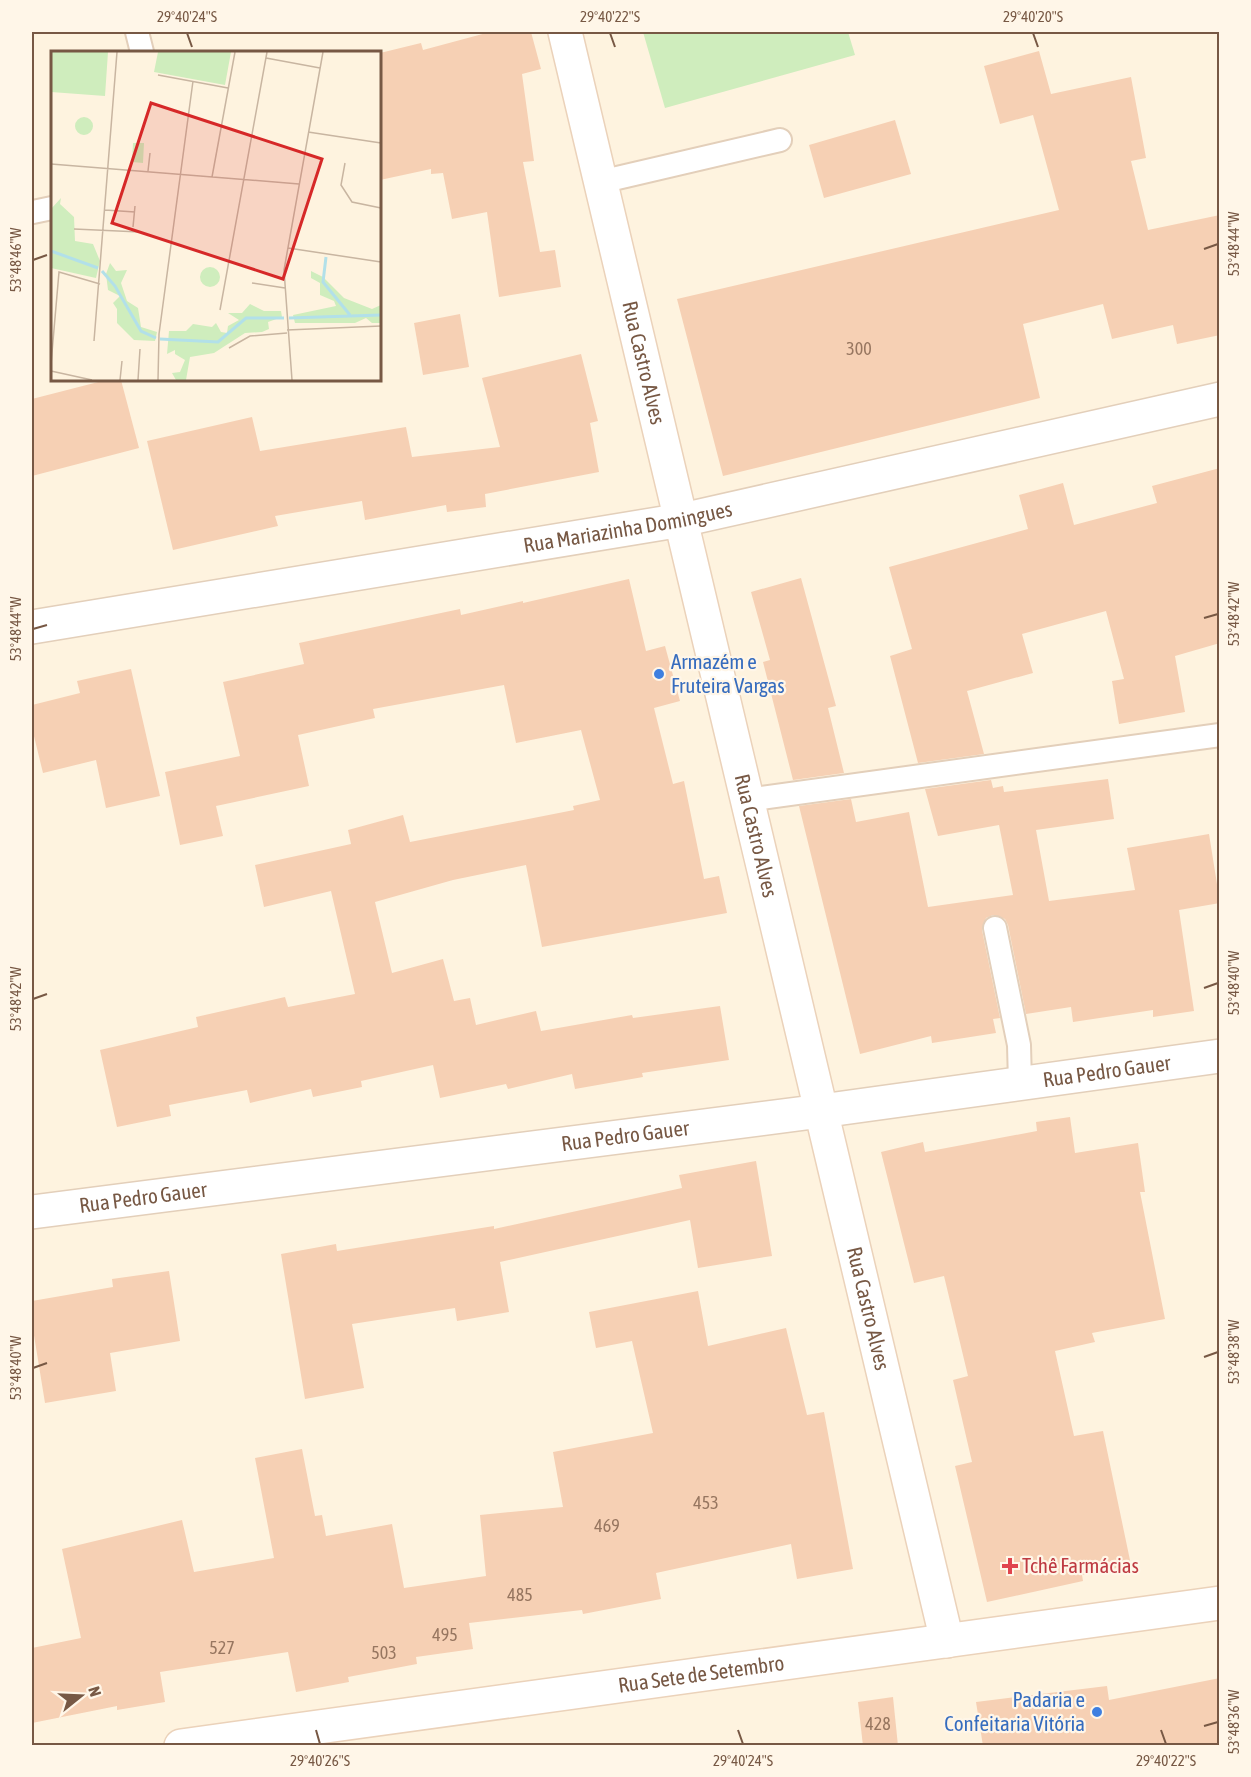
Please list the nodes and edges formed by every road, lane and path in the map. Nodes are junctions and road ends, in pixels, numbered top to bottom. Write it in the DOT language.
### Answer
graph roads {
  1 [pos="138,32"];
  2 [pos="564,32"];
  3 [pos="142,51"];
  4 [pos="780,140"];
  5 [pos="600,182"];
  6 [pos="1220,399"];
  7 [pos="682,520"];
  8 [pos="32,627"];
  9 [pos="1220,735"];
  10 [pos="746,800"];
  11 [pos="995,928"];
  12 [pos="1220,1056"];
  13 [pos="1020,1083"];
  14 [pos="821,1111"];
  15 [pos="32,1212"];
  16 [pos="1220,1603"];
  17 [pos="947,1641"];
  18 [pos="308,1737"];
  19 [pos="181,1746"];
  1 -- 3 [label="lane"];
  2 -- 5 [label="street, Rua Castro Alves"];
  4 -- 5 [label="lane"];
  5 -- 7 [label="street, Rua Castro Alves"];
  6 -- 7 [label="street, Rua Mariazinha Domingues"];
  7 -- 8 [label="street, Rua Mariazinha Domingues"];
  7 -- 10 [label="street, Rua Castro Alves"];
  9 -- 10 [label="lane"];
  10 -- 14 [label="street, Rua Castro Alves"];
  11 -- 13 [label="lane"];
  12 -- 13 [label="street, Rua Pedro Gauer"];
  13 -- 14 [label="street, Rua Pedro Gauer"];
  14 -- 15 [label="street, Rua Pedro Gauer"];
  14 -- 17 [label="street, Rua Castro Alves"];
  16 -- 17 [label="street, Rua Sete de Setembro"];
  17 -- 18 [label="street, Rua Sete de Setembro"];
  18 -- 19 [label="street, Rua Sete de Setembro"];
}
